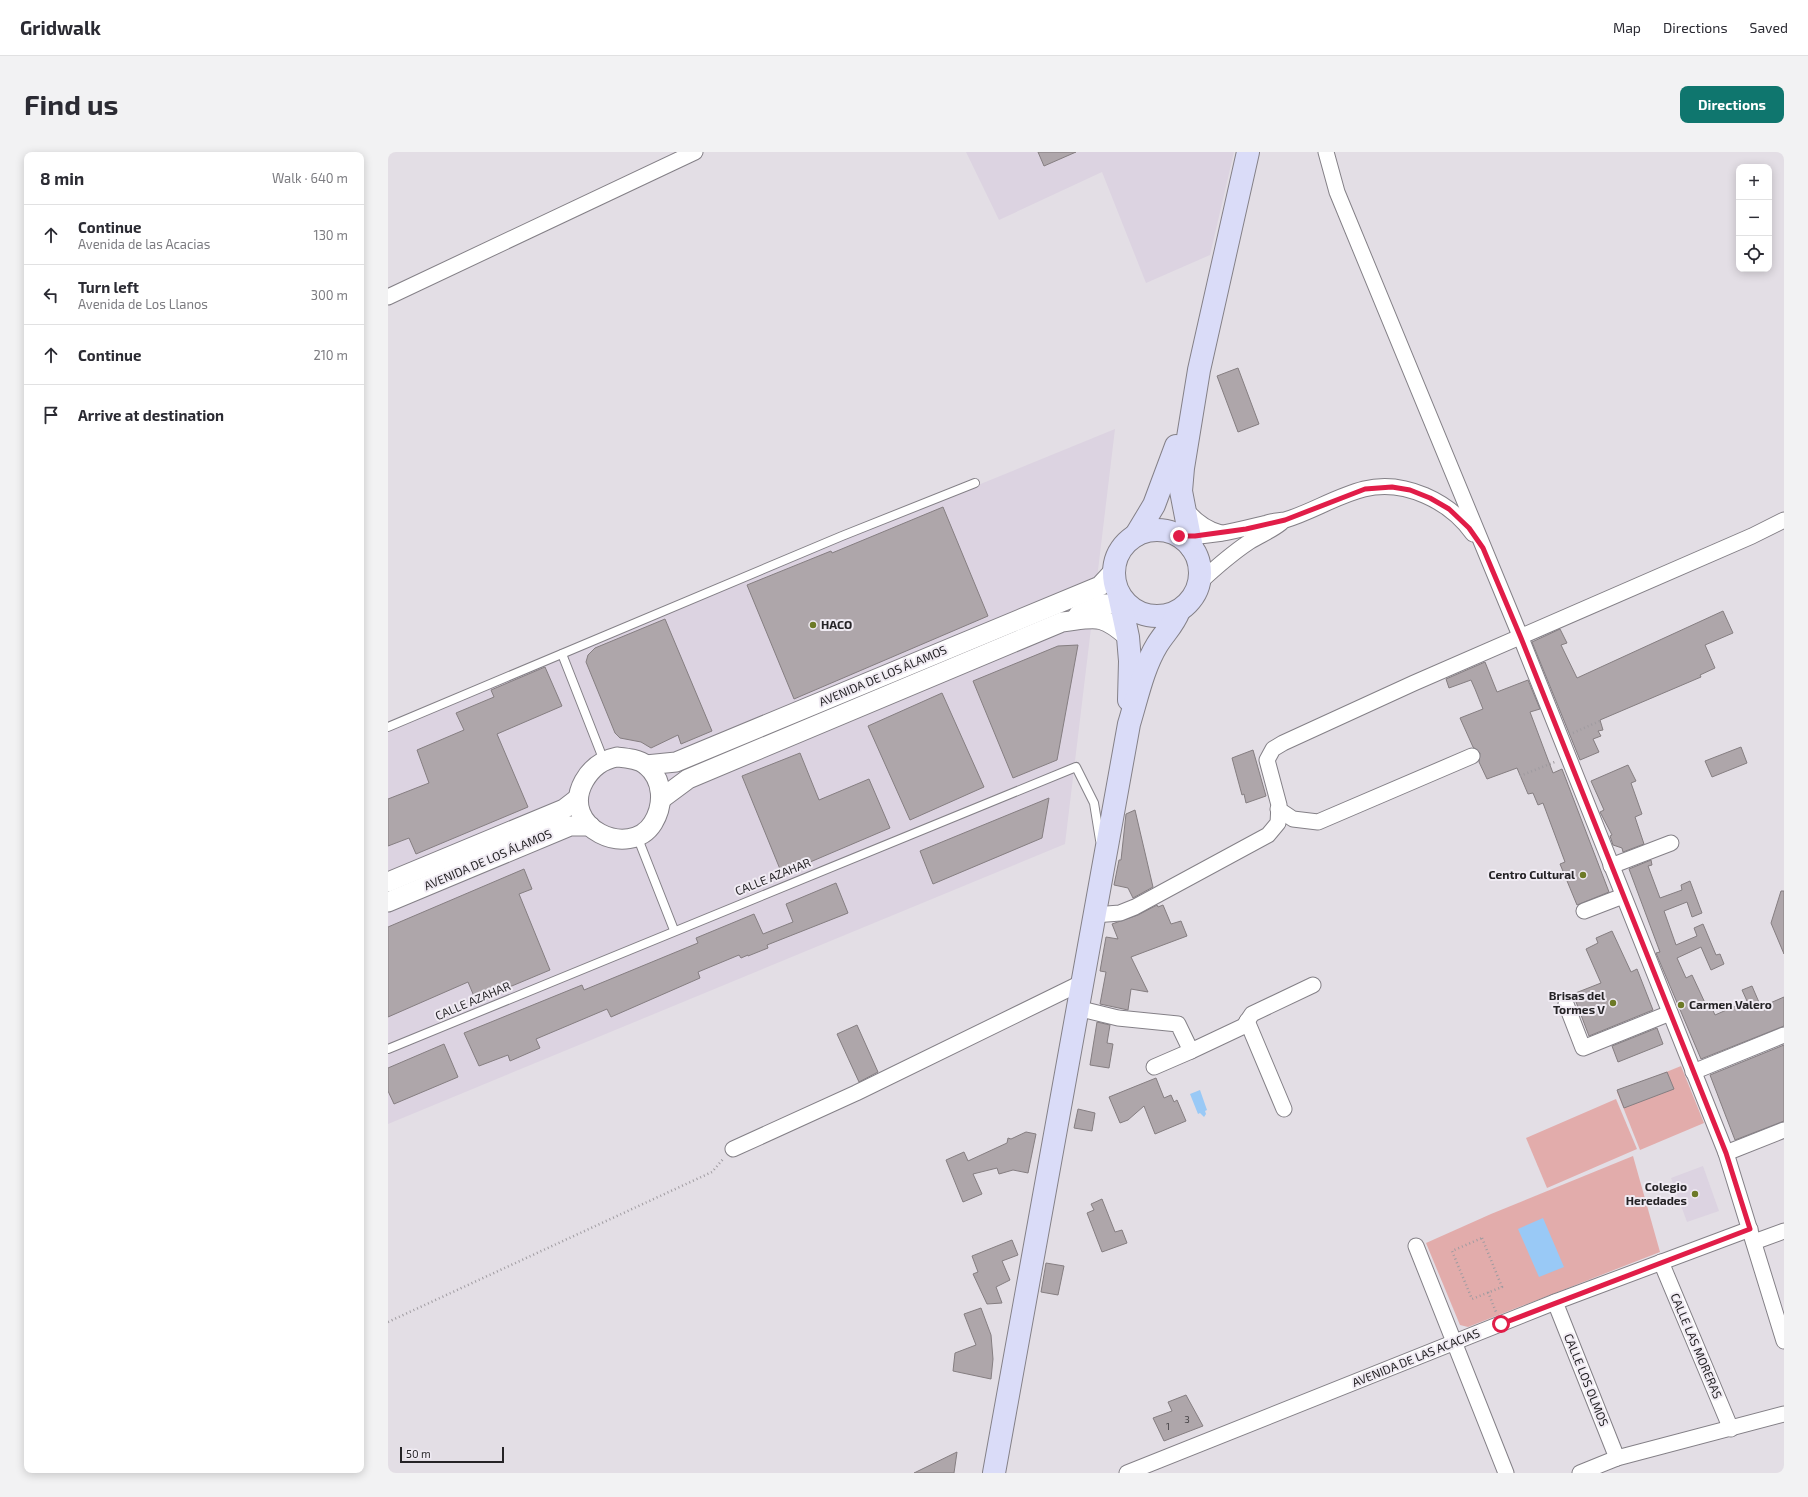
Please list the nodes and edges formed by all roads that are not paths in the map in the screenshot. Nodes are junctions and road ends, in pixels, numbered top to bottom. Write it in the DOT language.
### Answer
graph roads {
  1 [pos="696,152"];
  2 [pos="1248,152"];
  3 [pos="1326,152"];
  4 [pos="388,297"];
  5 [pos="1200,370"];
  6 [pos="975,483"];
  7 [pos="1184,506"];
  8 [pos="1285,520"];
  9 [pos="1784,520"];
  10 [pos="1222,533"];
  11 [pos="1136,535"];
  12 [pos="1187,540"];
  13 [pos="1483,548"];
  14 [pos="1113,572"];
  15 [pos="1199,584"];
  16 [pos="1122,601"];
  17 [pos="1179,611"];
  18 [pos="1062,622"];
  19 [pos="1128,637"];
  20 [pos="1521,638"];
  21 [pos="562,654"];
  22 [pos="1129,724"];
  23 [pos="388,727"];
  24 [pos="1472,756"];
  25 [pos="604,761"];
  26 [pos="646,765"];
  27 [pos="577,799"];
  28 [pos="661,799"];
  29 [pos="1278,809"];
  30 [pos="590,826"];
  31 [pos="637,836"];
  32 [pos="1671,843"];
  33 [pos="1104,860"];
  34 [pos="1611,866"];
  35 [pos="388,882"];
  36 [pos="1623,896"];
  37 [pos="388,902"];
  38 [pos="1584,911"];
  39 [pos="1094,915"];
  40 [pos="674,930"];
  41 [pos="1081,983"];
  42 [pos="1313,985"];
  43 [pos="1566,1004"];
  44 [pos="1077,1008"];
  45 [pos="1670,1012"];
  46 [pos="1247,1021"];
  47 [pos="1784,1035"];
  48 [pos="388,1049"];
  49 [pos="1191,1050"];
  50 [pos="1154,1067"];
  51 [pos="1693,1072"];
  52 [pos="1284,1109"];
  53 [pos="1784,1130"];
  54 [pos="732,1149"];
  55 [pos="1726,1153"];
  56 [pos="1784,1231"];
  57 [pos="1752,1236"];
  58 [pos="1416,1246"];
  59 [pos="1661,1262"];
  60 [pos="1556,1302"];
  61 [pos="1781,1321"];
  62 [pos="1784,1341"];
  63 [pos="1454,1342"];
  64 [pos="1784,1414"];
  65 [pos="1730,1430"];
  66 [pos="1617,1458"];
  67 [pos="994,1473"];
  68 [pos="1127,1473"];
  69 [pos="1506,1473"];
  70 [pos="1580,1473"];
  1 -- 4 [label="street"];
  2 -- 5 [label="main road"];
  3 -- 13 [label="street"];
  5 -- 7 [label="main road"];
  5 -- 11 [label="main road"];
  6 -- 21 [label="lane"];
  7 -- 10 [label="street"];
  7 -- 12 [label="main road"];
  8 -- 10 [label="street"];
  8 -- 13 [label="street"];
  8 -- 15 [label="street"];
  9 -- 20 [label="street"];
  10 -- 12 [label="street"];
  11 -- 12 [label="main road"];
  11 -- 14 [label="main road"];
  12 -- 15 [label="main road"];
  13 -- 20 [label="street"];
  14 -- 16 [label="main road"];
  14 -- 26 [label="street, AVENIDA DE LOS ÁLAMOS"];
  15 -- 17 [label="main road"];
  16 -- 17 [label="main road"];
  16 -- 18 [label="street, AVENIDA DE LOS ÁLAMOS"];
  16 -- 19 [label="main road"];
  17 -- 22 [label="main road"];
  18 -- 19 [label="street, AVENIDA DE LOS ÁLAMOS"];
  18 -- 28 [label="street, AVENIDA DE LOS ÁLAMOS"];
  19 -- 22 [label="main road"];
  20 -- 29 [label="street"];
  20 -- 34 [label="street"];
  21 -- 23 [label="lane"];
  21 -- 25 [label="lane"];
  22 -- 33 [label="main road"];
  24 -- 29 [label="street"];
  25 -- 26 [label="street"];
  25 -- 27 [label="street"];
  26 -- 28 [label="street"];
  27 -- 30 [label="street"];
  27 -- 35 [label="street, AVENIDA DE LOS ÁLAMOS"];
  28 -- 31 [label="street"];
  29 -- 39 [label="street"];
  30 -- 31 [label="street"];
  30 -- 37 [label="street, AVENIDA DE LOS ÁLAMOS"];
  31 -- 40 [label="lane"];
  32 -- 34 [label="street"];
  33 -- 39 [label="main road"];
  33 -- 40 [label="lane, CALLE AZAHAR"];
  34 -- 36 [label="street"];
  36 -- 38 [label="street"];
  36 -- 45 [label="street"];
  39 -- 41 [label="main road"];
  40 -- 48 [label="lane, CALLE AZAHAR"];
  41 -- 44 [label="main road"];
  41 -- 54 [label="street"];
  42 -- 46 [label="street"];
  43 -- 45 [label="street"];
  44 -- 49 [label="street"];
  44 -- 67 [label="main road"];
  45 -- 51 [label="street"];
  46 -- 49 [label="street"];
  46 -- 52 [label="street"];
  47 -- 51 [label="street"];
  49 -- 50 [label="street"];
  51 -- 55 [label="street"];
  53 -- 55 [label="street"];
  55 -- 57 [label="street"];
  56 -- 57 [label="street, AVENIDA DE LAS ACACIAS"];
  57 -- 59 [label="street, AVENIDA DE LAS ACACIAS"];
  57 -- 61 [label="street"];
  58 -- 63 [label="street"];
  59 -- 60 [label="street, AVENIDA DE LAS ACACIAS"];
  59 -- 65 [label="street, CALLE LAS MORERAS"];
  60 -- 63 [label="street, AVENIDA DE LAS ACACIAS"];
  60 -- 66 [label="street, CALLE LOS OLMOS"];
  61 -- 62 [label="street"];
  63 -- 68 [label="street, AVENIDA DE LAS ACACIAS"];
  63 -- 69 [label="street"];
  64 -- 65 [label="street"];
  65 -- 66 [label="street"];
  66 -- 70 [label="street"];
}
